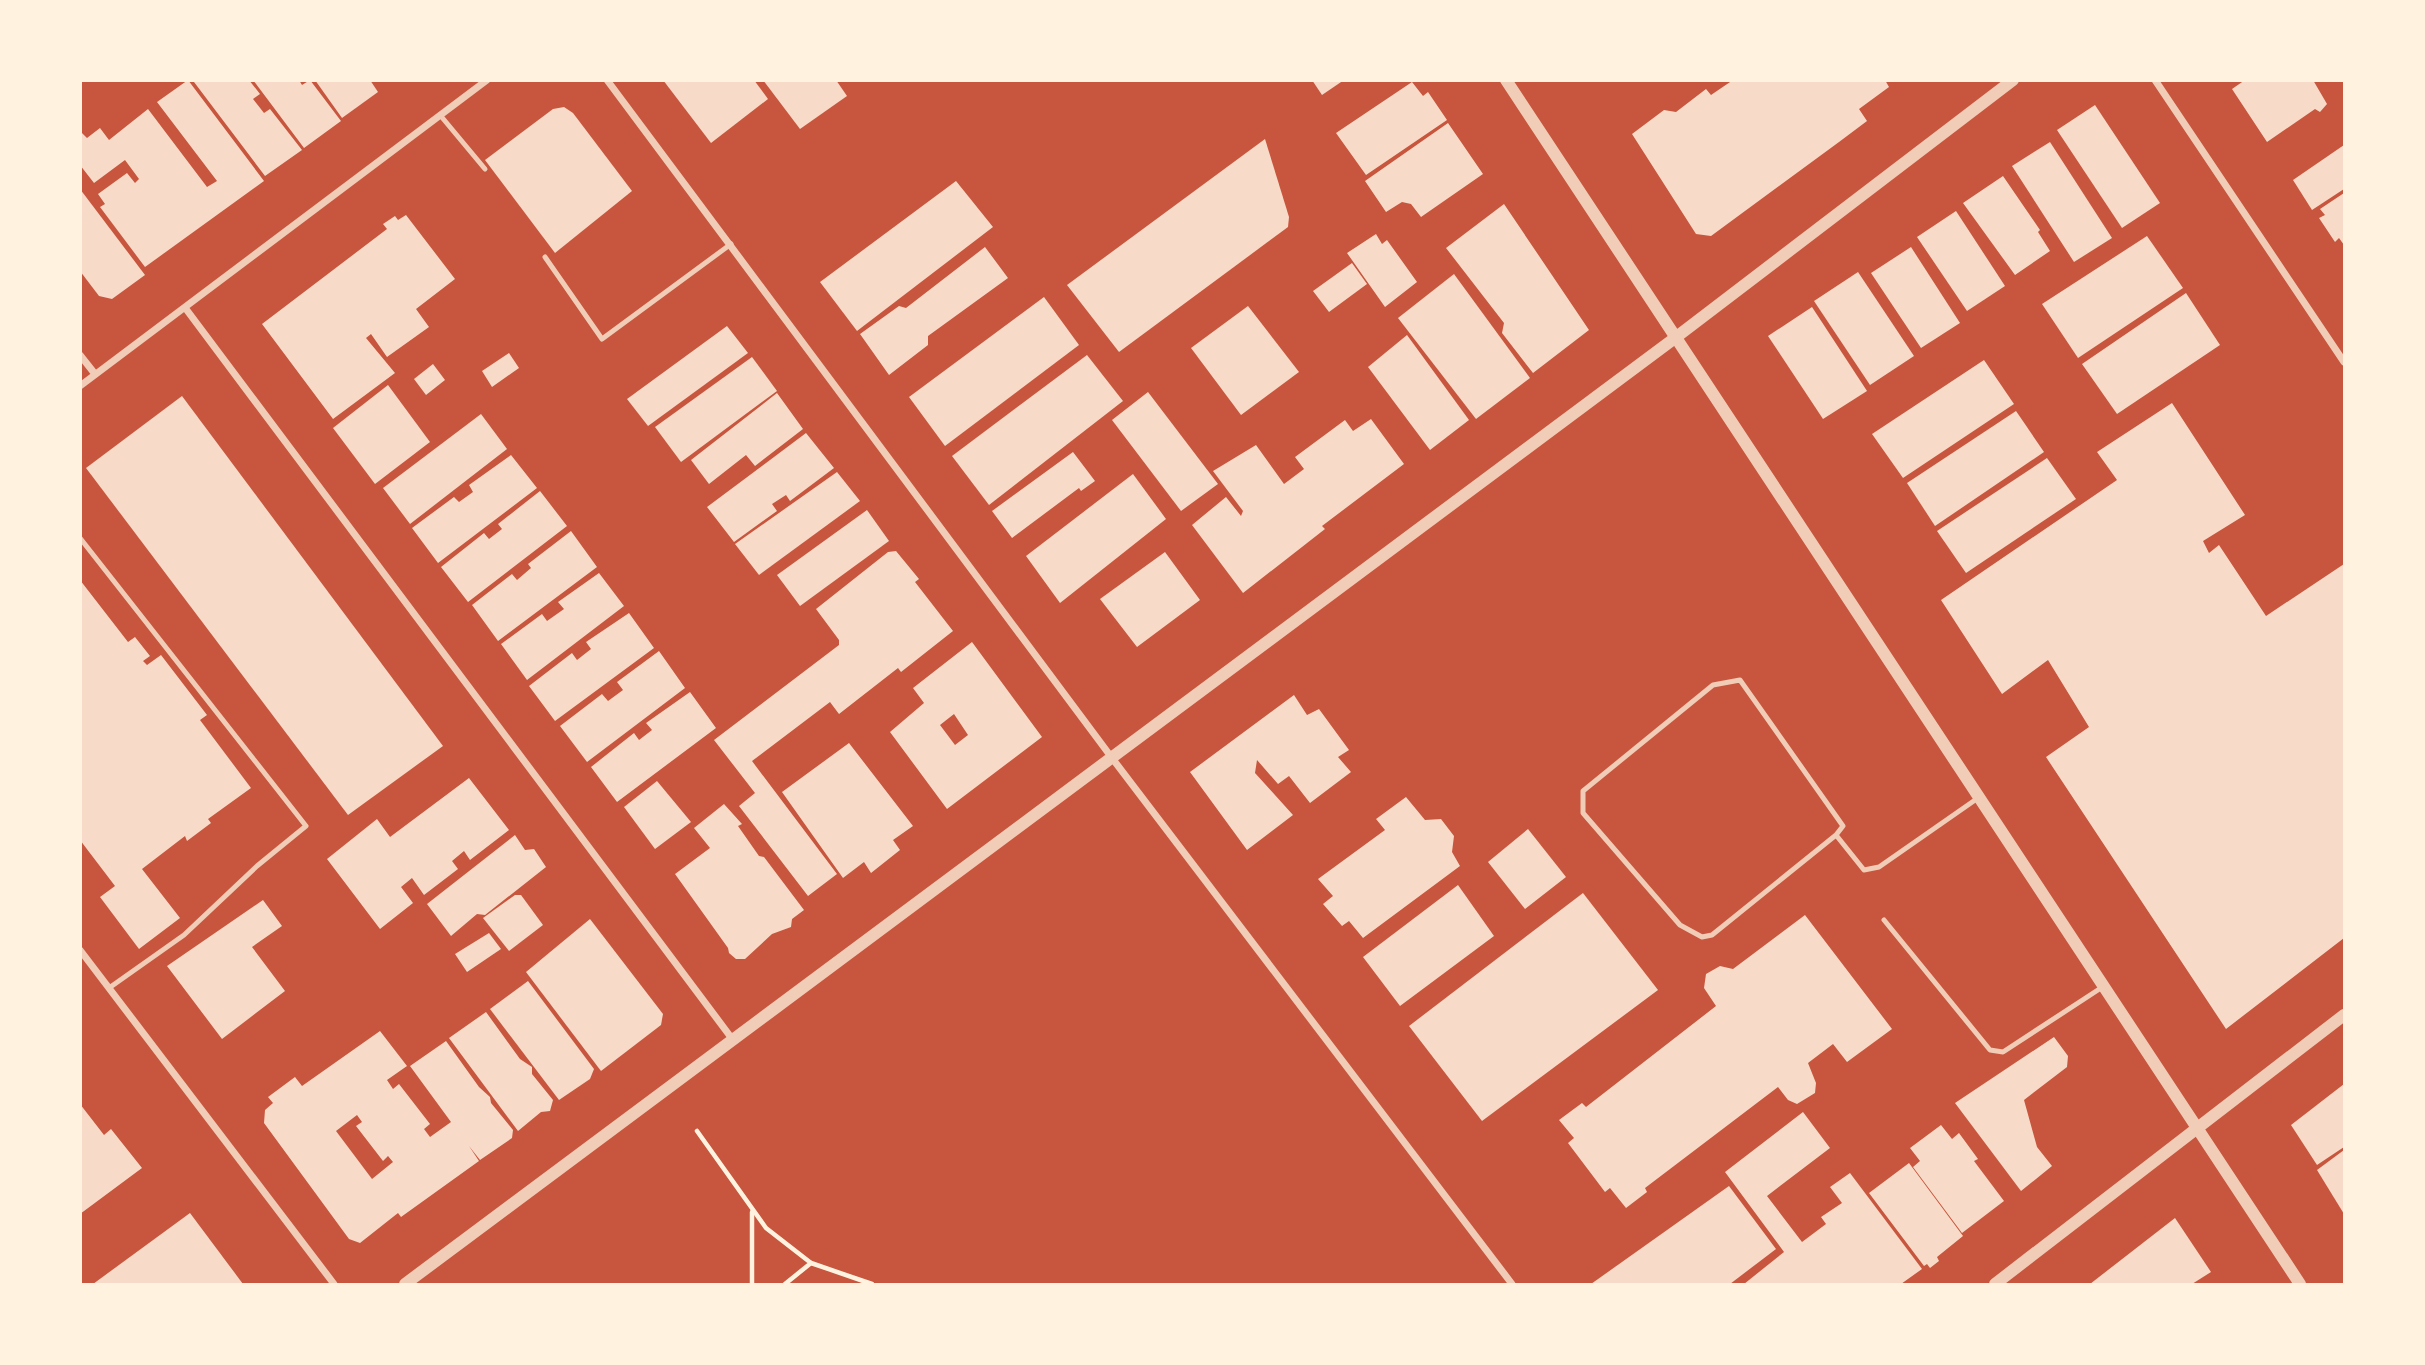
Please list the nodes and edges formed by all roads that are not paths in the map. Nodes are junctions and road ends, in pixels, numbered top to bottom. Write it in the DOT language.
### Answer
graph roads {
  1 [pos="486,80"];
  2 [pos="607,80"];
  3 [pos="1506,80"];
  4 [pos="2013,80"];
  5 [pos="2155,80"];
  6 [pos="440,115"];
  7 [pos="485,169"];
  8 [pos="731,244"];
  9 [pos="545,257"];
  10 [pos="186,309"];
  11 [pos="1675,338"];
  12 [pos="80,355"];
  13 [pos="2344,362"];
  14 [pos="96,374"];
  15 [pos="80,386"];
  16 [pos="80,538"];
  17 [pos="1112,758"];
  18 [pos="1980,796"];
  19 [pos="1836,835"];
  20 [pos="1884,920"];
  21 [pos="80,950"];
  22 [pos="2104,986"];
  23 [pos="109,988"];
  24 [pos="2344,1015"];
  25 [pos="733,1040"];
  26 [pos="2196,1129"];
  27 [pos="334,1284"];
  28 [pos="405,1284"];
  29 [pos="1512,1284"];
  30 [pos="1995,1284"];
  31 [pos="2300,1284"];
  1 -- 6 [label="street"];
  2 -- 8 [label="street"];
  3 -- 11 [label="street"];
  4 -- 11 [label="street"];
  5 -- 13 [label="street"];
  6 -- 7 [label="lane"];
  6 -- 10 [label="street"];
  8 -- 9 [label="lane"];
  8 -- 17 [label="street"];
  10 -- 14 [label="street"];
  10 -- 25 [label="street"];
  11 -- 17 [label="street"];
  11 -- 18 [label="street"];
  12 -- 14 [label="street"];
  14 -- 15 [label="street"];
  16 -- 23 [label="lane"];
  17 -- 25 [label="street"];
  17 -- 29 [label="street"];
  18 -- 19 [label="lane"];
  18 -- 22 [label="street"];
  19 -- 19 [label="lane"];
  20 -- 22 [label="lane"];
  21 -- 23 [label="street"];
  22 -- 26 [label="street"];
  23 -- 27 [label="street"];
  24 -- 26 [label="street"];
  25 -- 28 [label="street"];
  26 -- 30 [label="street"];
  26 -- 31 [label="street"];
}
